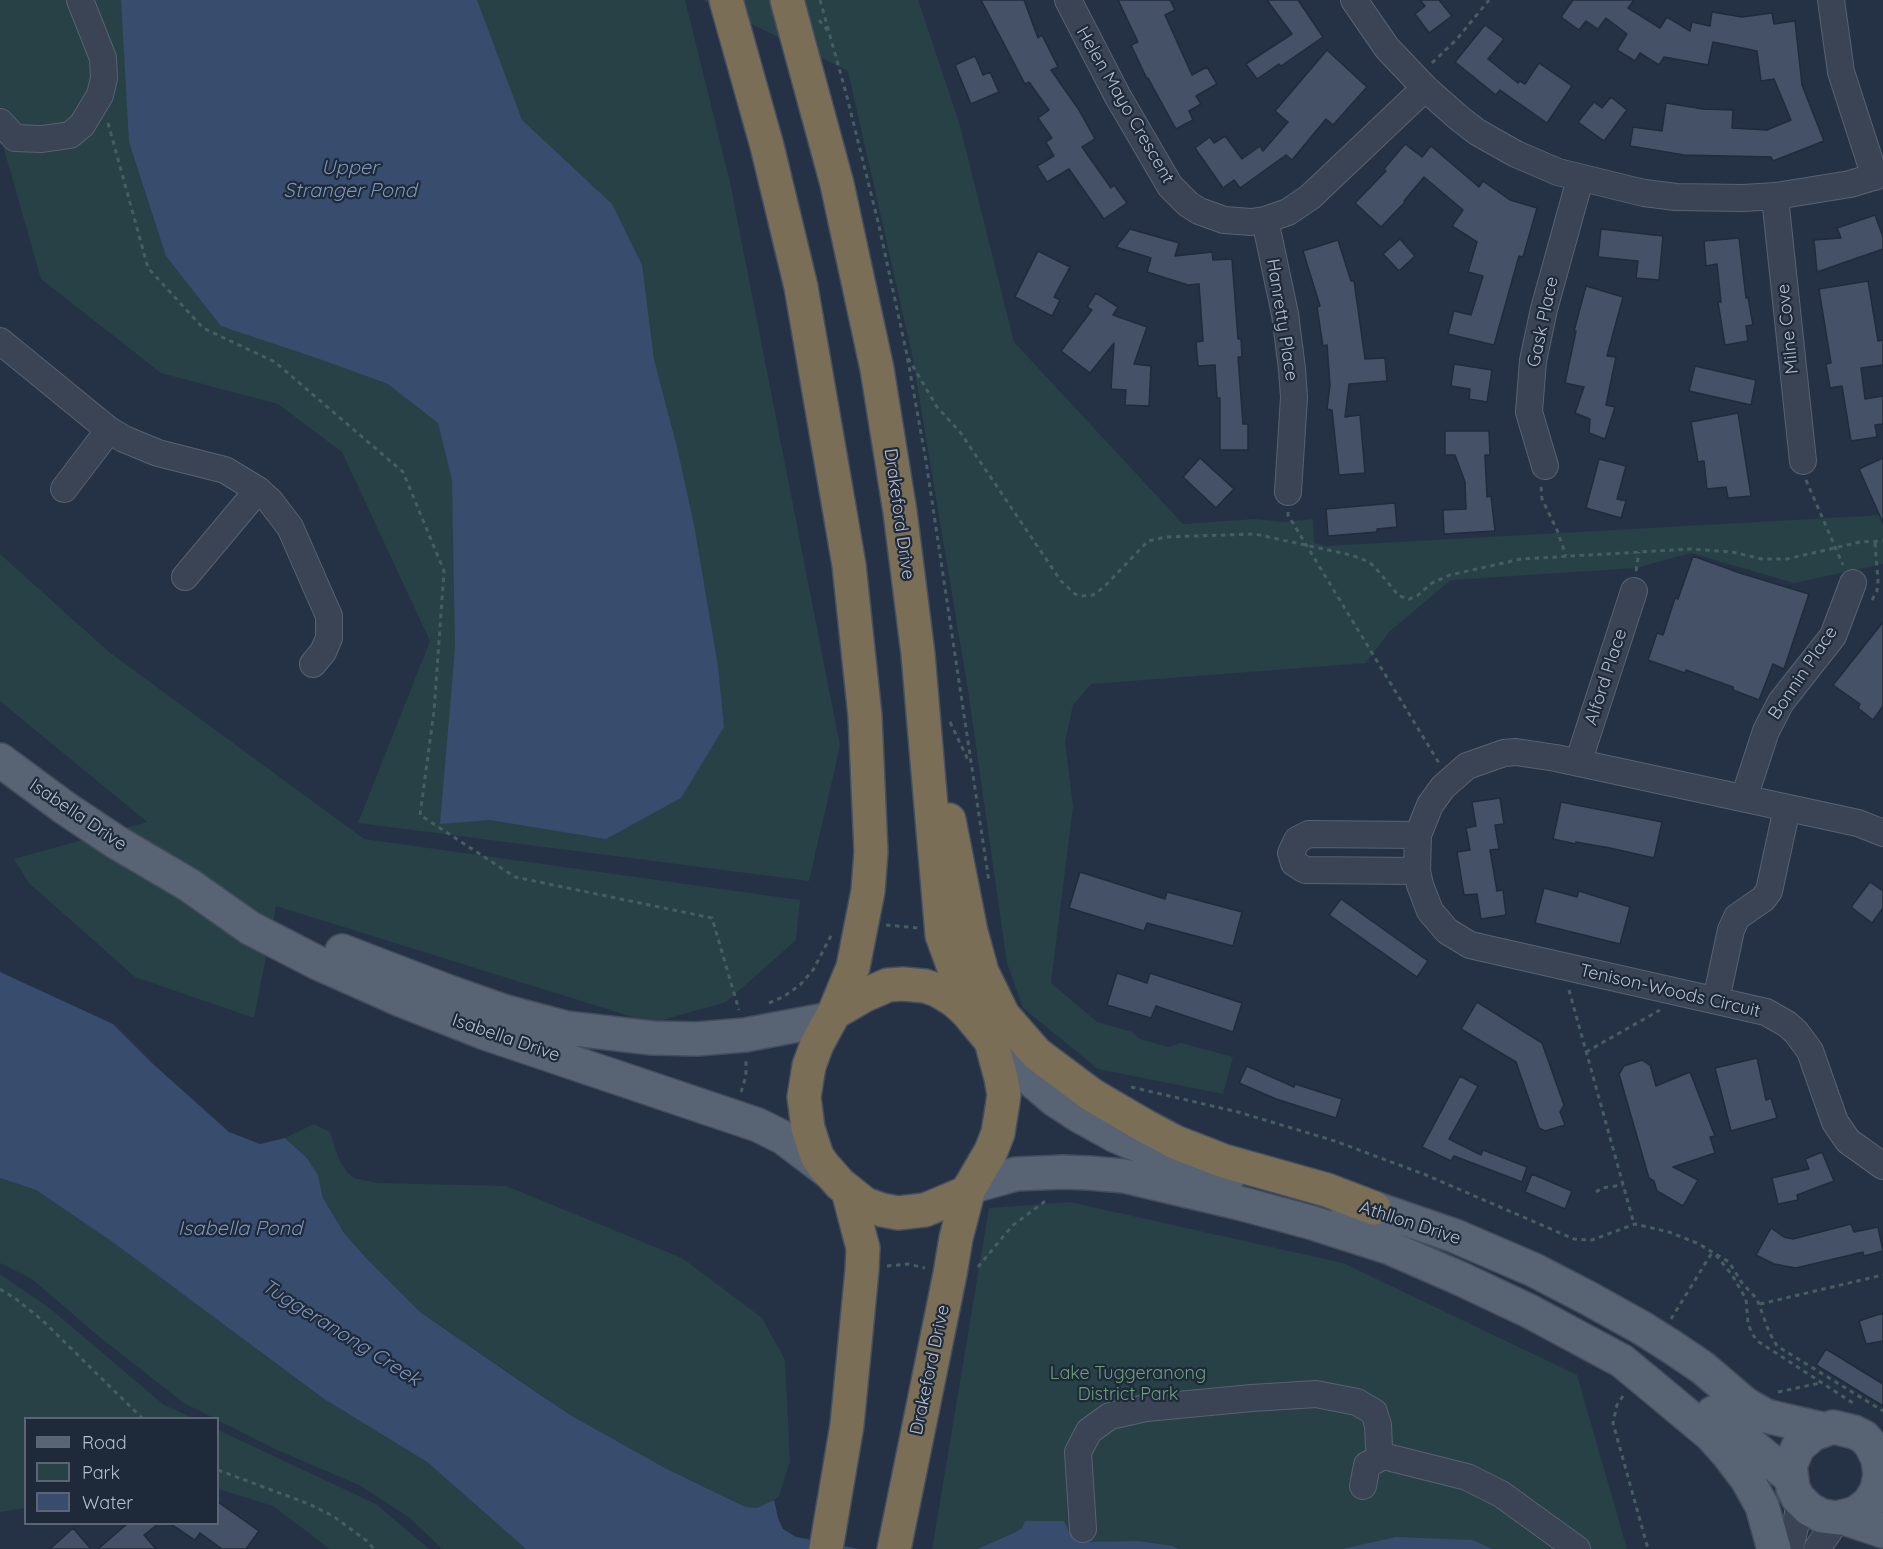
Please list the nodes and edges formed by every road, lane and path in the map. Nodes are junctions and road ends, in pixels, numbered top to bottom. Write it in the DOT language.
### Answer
graph roads {
  1 [pos="80,0"];
  2 [pos="726,0"];
  3 [pos="787,0"];
  4 [pos="820,0"];
  5 [pos="1068,0"];
  6 [pos="1354,0"];
  7 [pos="1489,0"];
  8 [pos="1831,0"];
  9 [pos="1425,88"];
  10 [pos="100,95"];
  11 [pos="0,122"];
  12 [pos="1879,176"];
  13 [pos="1580,179"];
  14 [pos="1776,196"];
  15 [pos="1265,220"];
  16 [pos="1,344"];
  17 [pos="907,355"];
  18 [pos="108,430"];
  19 [pos="1803,461"];
  20 [pos="1545,466"];
  21 [pos="64,489"];
  22 [pos="258,490"];
  23 [pos="1288,492"];
  24 [pos="1883,541"];
  25 [pos="1306,545"];
  26 [pos="1835,548"];
  27 [pos="1566,556"];
  28 [pos="184,577"];
  29 [pos="1853,583"];
  30 [pos="1634,591"];
  31 [pos="918,654"];
  32 [pos="314,664"];
  33 [pos="931,689"];
  34 [pos="0,760"];
  35 [pos="1578,763"];
  36 [pos="972,767"];
  37 [pos="1451,780"];
  38 [pos="1744,798"];
  39 [pos="1787,808"];
  40 [pos="1883,833"];
  41 [pos="1418,835"];
  42 [pos="1418,871"];
  43 [pos="189,885"];
  44 [pos="990,889"];
  45 [pos="834,930"];
  46 [pos="1569,988"];
  47 [pos="1716,1000"];
  48 [pos="765,1005"];
  49 [pos="1662,1008"];
  50 [pos="832,1016"];
  51 [pos="743,1025"];
  52 [pos="987,1036"];
  53 [pos="1586,1052"];
  54 [pos="1126,1086"];
  55 [pos="733,1115"];
  56 [pos="1883,1167"];
  57 [pos="839,1182"];
  58 [pos="1623,1185"];
  59 [pos="969,1190"];
  60 [pos="1057,1192"];
  61 [pos="1596,1192"];
  62 [pos="1374,1208"];
  63 [pos="1635,1224"];
  64 [pos="1713,1251"];
  65 [pos="862,1270"];
  66 [pos="951,1274"];
  67 [pos="1883,1275"];
  68 [pos="0,1289"];
  69 [pos="1760,1304"];
  70 [pos="1639,1378"];
  71 [pos="1856,1405"];
  72 [pos="1883,1411"];
  73 [pos="140,1417"];
  74 [pos="1822,1430"];
  75 [pos="1877,1452"];
  76 [pos="1383,1456"];
  77 [pos="219,1470"];
  78 [pos="1363,1486"];
  79 [pos="1794,1488"];
  80 [pos="1839,1518"];
  81 [pos="1083,1529"];
  82 [pos="1883,1531"];
  83 [pos="828,1538"];
  84 [pos="895,1544"];
  85 [pos="374,1549"];
  86 [pos="1577,1549"];
  87 [pos="1648,1549"];
  88 [pos="1774,1549"];
  89 [pos="1790,1549"];
  90 [pos="1817,1549"];
  1 -- 10 [label="street"];
  2 -- 50 [label="highway"];
  3 -- 31 [label="highway, Drakeford Drive"];
  4 -- 17 [label="path"];
  5 -- 15 [label="street, Helen Mayo Crescent"];
  6 -- 9 [label="street"];
  7 -- 9 [label="path"];
  8 -- 12 [label="street"];
  9 -- 13 [label="street"];
  9 -- 15 [label="street, Helen Mayo Crescent"];
  10 -- 11 [label="street"];
  10 -- 51 [label="path"];
  12 -- 14 [label="street"];
  13 -- 14 [label="street"];
  13 -- 20 [label="street, Gask Place"];
  14 -- 19 [label="street, Milne Cove"];
  15 -- 23 [label="street, Hanretty Place"];
  16 -- 18 [label="street"];
  17 -- 25 [label="path"];
  17 -- 36 [label="path"];
  18 -- 21 [label="street"];
  18 -- 22 [label="street"];
  19 -- 26 [label="path"];
  20 -- 27 [label="path"];
  22 -- 28 [label="street"];
  22 -- 32 [label="street"];
  23 -- 25 [label="path"];
  24 -- 26 [label="path"];
  25 -- 27 [label="path"];
  25 -- 37 [label="path"];
  26 -- 27 [label="path"];
  26 -- 29 [label="path"];
  29 -- 38 [label="street, Bonnin Place"];
  30 -- 35 [label="street, Alford Place"];
  31 -- 33 [label="highway"];
  31 -- 52 [label="highway, Drakeford Drive"];
  33 -- 36 [label="path"];
  33 -- 62 [label="highway"];
  34 -- 43 [label="main road, Isabella Drive"];
  35 -- 37 [label="street, Tenison-Woods Circuit"];
  35 -- 38 [label="street, Tenison-Woods Circuit"];
  36 -- 44 [label="path"];
  37 -- 41 [label="street, Tenison-Woods Circuit"];
  38 -- 39 [label="street, Tenison-Woods Circuit"];
  39 -- 40 [label="street, Tenison-Woods Circuit"];
  39 -- 47 [label="street"];
  41 -- 42 [label="street, Tenison-Woods Circuit"];
  41 -- 42 [label="street"];
  42 -- 47 [label="street, Tenison-Woods Circuit"];
  43 -- 51 [label="main road, Isabella Drive"];
  43 -- 55 [label="main road, Isabella Drive"];
  45 -- 48 [label="path"];
  46 -- 53 [label="path"];
  47 -- 56 [label="street, Tenison-Woods Circuit"];
  49 -- 53 [label="path"];
  50 -- 51 [label="main road, Isabella Drive"];
  50 -- 52 [label="highway"];
  50 -- 57 [label="highway"];
  51 -- 55 [label="path"];
  52 -- 59 [label="highway"];
  52 -- 62 [label="main road, Athllon Drive"];
  53 -- 58 [label="path"];
  54 -- 63 [label="path"];
  55 -- 57 [label="main road, Isabella Drive"];
  57 -- 59 [label="highway"];
  57 -- 65 [label="highway"];
  58 -- 61 [label="path"];
  58 -- 63 [label="path"];
  59 -- 66 [label="highway, Drakeford Drive"];
  59 -- 70 [label="main road, Athllon Drive"];
  60 -- 66 [label="path"];
  62 -- 74 [label="main road, Athllon Drive, bridge"];
  63 -- 64 [label="path"];
  64 -- 69 [label="path"];
  64 -- 71 [label="path"];
  65 -- 66 [label="path"];
  65 -- 83 [label="highway"];
  66 -- 84 [label="highway, Drakeford Drive"];
  67 -- 69 [label="path"];
  68 -- 73 [label="path"];
  69 -- 72 [label="path"];
  70 -- 79 [label="main road, Athllon Drive"];
  70 -- 87 [label="path"];
  70 -- 88 [label="main road"];
  74 -- 75 [label="main road, Athllon Drive"];
  74 -- 79 [label="main road"];
  75 -- 80 [label="main road, Athllon Drive"];
  76 -- 78 [label="street"];
  76 -- 81 [label="street"];
  76 -- 86 [label="street"];
  77 -- 85 [label="path"];
  79 -- 80 [label="main road, Athllon Drive"];
  79 -- 89 [label="street"];
  80 -- 82 [label="main road, Athllon Drive"];
  80 -- 90 [label="street"];
}
